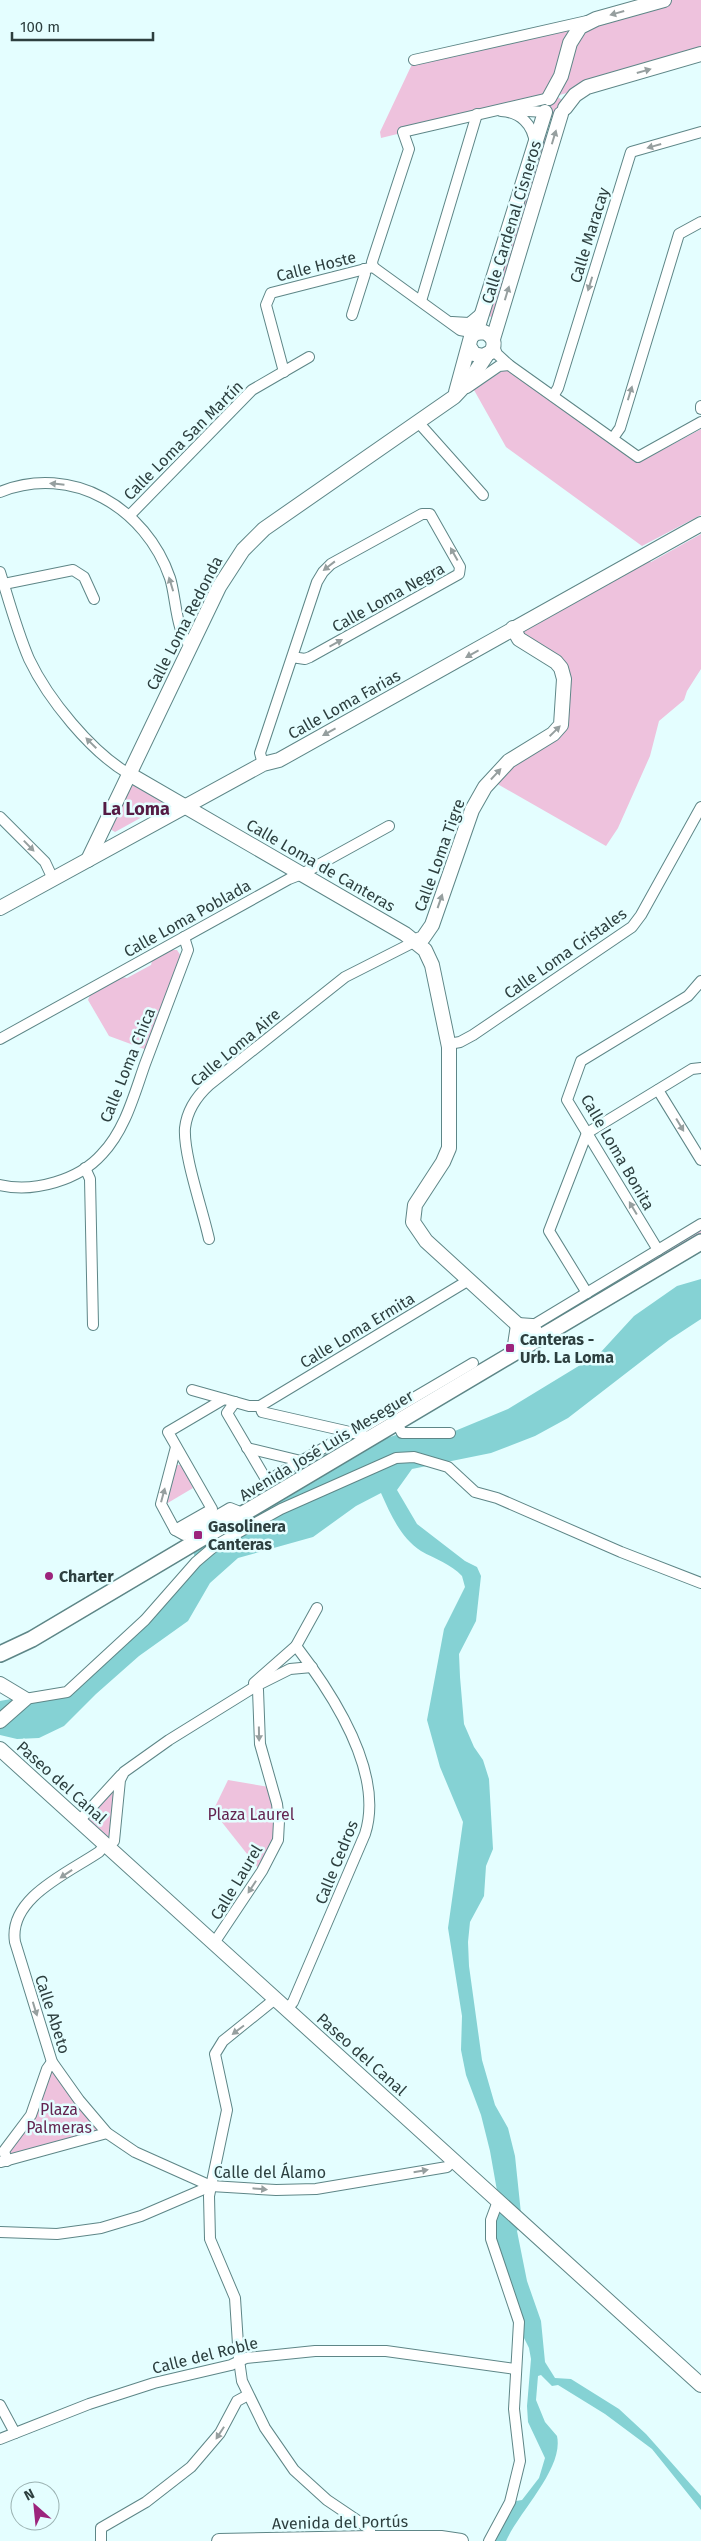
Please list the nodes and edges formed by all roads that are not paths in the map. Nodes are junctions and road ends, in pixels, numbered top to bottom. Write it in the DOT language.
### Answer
graph roads {
  1 [pos="664,0"];
  2 [pos="596,19"];
  3 [pos="701,54"];
  4 [pos="414,60"];
  5 [pos="549,98"];
  6 [pos="495,110"];
  7 [pos="563,111"];
  8 [pos="545,112"];
  9 [pos="478,114"];
  10 [pos="701,132"];
  11 [pos="535,147"];
  12 [pos="701,222"];
  13 [pos="368,268"];
  14 [pos="420,302"];
  15 [pos="485,309"];
  16 [pos="352,315"];
  17 [pos="443,318"];
  18 [pos="460,330"];
  19 [pos="476,333"];
  20 [pos="469,346"];
  21 [pos="491,347"];
  22 [pos="309,357"];
  23 [pos="509,365"];
  24 [pos="284,372"];
  25 [pos="465,384"];
  26 [pos="553,396"];
  27 [pos="418,422"];
  28 [pos="701,422"];
  29 [pos="613,438"];
  30 [pos="0,492"];
  31 [pos="483,495"];
  32 [pos="130,515"];
  33 [pos="701,524"];
  34 [pos="0,572"];
  35 [pos="4,584"];
  36 [pos="94,599"];
  37 [pos="513,628"];
  38 [pos="191,645"];
  39 [pos="292,657"];
  40 [pos="263,764"];
  41 [pos="129,774"];
  42 [pos="185,807"];
  43 [pos="701,807"];
  44 [pos="0,816"];
  45 [pos="389,826"];
  46 [pos="103,828"];
  47 [pos="121,841"];
  48 [pos="88,860"];
  49 [pos="302,874"];
  50 [pos="53,879"];
  51 [pos="0,908"];
  52 [pos="184,937"];
  53 [pos="416,942"];
  54 [pos="701,981"];
  55 [pos="0,1039"];
  56 [pos="449,1044"];
  57 [pos="701,1068"];
  58 [pos="658,1090"];
  59 [pos="588,1133"];
  60 [pos="701,1160"];
  61 [pos="85,1168"];
  62 [pos="0,1185"];
  63 [pos="701,1224"];
  64 [pos="210,1239"];
  65 [pos="701,1242"];
  66 [pos="658,1250"];
  67 [pos="469,1280"];
  68 [pos="587,1293"];
  69 [pos="93,1326"];
  70 [pos="530,1330"];
  71 [pos="518,1351"];
  72 [pos="473,1362"];
  73 [pos="192,1390"];
  74 [pos="224,1399"];
  75 [pos="235,1402"];
  76 [pos="260,1406"];
  77 [pos="397,1423"];
  78 [pos="450,1433"];
  79 [pos="357,1435"];
  80 [pos="176,1447"];
  81 [pos="247,1448"];
  82 [pos="301,1461"];
  83 [pos="245,1514"];
  84 [pos="179,1532"];
  85 [pos="701,1583"];
  86 [pos="316,1608"];
  87 [pos="296,1646"];
  88 [pos="0,1654"];
  89 [pos="312,1668"];
  90 [pos="0,1684"];
  91 [pos="256,1686"];
  92 [pos="25,1699"];
  93 [pos="230,1702"];
  94 [pos="0,1720"];
  95 [pos="0,1749"];
  96 [pos="124,1772"];
  97 [pos="79,1821"];
  98 [pos="107,1846"];
  99 [pos="214,1943"];
  100 [pos="275,1999"];
  101 [pos="287,2009"];
  102 [pos="52,2062"];
  103 [pos="107,2133"];
  104 [pos="453,2160"];
  105 [pos="3,2162"];
  106 [pos="211,2186"];
  107 [pos="498,2201"];
  108 [pos="0,2232"];
  109 [pos="239,2360"];
  110 [pos="515,2369"];
  111 [pos="699,2380"];
  112 [pos="248,2395"];
  113 [pos="0,2405"];
  114 [pos="15,2433"];
  115 [pos="0,2439"];
  116 [pos="370,2538"];
  117 [pos="101,2541"];
  118 [pos="219,2541"];
  119 [pos="461,2541"];
  120 [pos="489,2541"];
  1 -- 2 [label="street, one-way"];
  2 -- 4 [label="street"];
  2 -- 5 [label="street"];
  7 -- 3 [label="street, one-way"];
  5 -- 6 [label="street"];
  5 -- 7 [label="street"];
  5 -- 8 [label="street"];
  6 -- 8 [label="street"];
  6 -- 9 [label="street"];
  6 -- 11 [label="street"];
  7 -- 8 [label="street"];
  21 -- 7 [label="street, Calle Cardenal Cisneros, one-way"];
  8 -- 11 [label="street, Calle Cardenal Cisneros"];
  9 -- 13 [label="street"];
  9 -- 14 [label="street"];
  10 -- 26 [label="street, Calle Maracay, one-way"];
  11 -- 15 [label="street, Calle Cardenal Cisneros"];
  29 -- 12 [label="street, one-way"];
  13 -- 14 [label="street, Calle Hoste"];
  13 -- 16 [label="street"];
  13 -- 24 [label="street, Calle Hoste"];
  14 -- 17 [label="street, Calle Hoste"];
  15 -- 17 [label="street"];
  15 -- 19 [label="street, Calle Cardenal Cisneros"];
  17 -- 18 [label="street, Calle Hoste"];
  18 -- 19 [label="street, Calle Hoste"];
  18 -- 20 [label="street, Calle Hoste"];
  19 -- 20 [label="street"];
  19 -- 21 [label="street"];
  20 -- 21 [label="street"];
  20 -- 25 [label="street"];
  21 -- 23 [label="street"];
  21 -- 25 [label="street, Calle Cardenal Cisneros"];
  22 -- 24 [label="street, Calle Loma San Martín"];
  23 -- 25 [label="street"];
  23 -- 26 [label="street"];
  24 -- 32 [label="street, Calle Loma San Martín"];
  25 -- 27 [label="street, Calle Loma Redonda"];
  26 -- 29 [label="street"];
  27 -- 31 [label="street"];
  27 -- 38 [label="street, Calle Loma Redonda"];
  28 -- 29 [label="street"];
  32 -- 30 [label="street, one-way"];
  38 -- 32 [label="street, one-way"];
  33 -- 37 [label="street, Calle Loma Farias"];
  34 -- 35 [label="street, Calle Loma de Canteras"];
  35 -- 36 [label="street"];
  41 -- 35 [label="street, Calle Loma de Canteras, one-way"];
  37 -- 40 [label="street, Calle Loma Farias, one-way"];
  53 -- 37 [label="street, Calle Loma Tigre, one-way"];
  38 -- 41 [label="street, Calle Loma Redonda"];
  39 -- 39 [label="street, Calle Loma Negra, one-way"];
  39 -- 40 [label="street, Calle Loma Negra"];
  40 -- 42 [label="street, Calle Loma Farias"];
  41 -- 42 [label="street, Calle Loma de Canteras"];
  41 -- 46 [label="street, Calle Loma Redonda"];
  42 -- 47 [label="street, Calle Loma Farias"];
  42 -- 49 [label="street, Calle Loma de Canteras"];
  43 -- 56 [label="street, Calle Loma Cristales"];
  44 -- 50 [label="street, one-way"];
  45 -- 49 [label="street, Calle Loma Poblada"];
  46 -- 47 [label="street"];
  46 -- 48 [label="street, Calle Loma Redonda"];
  47 -- 48 [label="street, Calle Loma Farias"];
  48 -- 50 [label="street, Calle Loma Farias"];
  49 -- 52 [label="street, Calle Loma Poblada"];
  49 -- 53 [label="street, Calle Loma de Canteras"];
  50 -- 51 [label="street, Calle Loma Farias"];
  52 -- 55 [label="street, Calle Loma Poblada"];
  52 -- 61 [label="street, Calle Loma Chica"];
  53 -- 56 [label="street, Calle Loma de Canteras"];
  53 -- 64 [label="street, Calle Loma Aire"];
  54 -- 59 [label="street, Calle Loma Bonita"];
  56 -- 67 [label="street, Calle Loma de Canteras"];
  57 -- 58 [label="street"];
  58 -- 59 [label="street"];
  58 -- 60 [label="street, one-way"];
  66 -- 59 [label="street, Calle Loma Bonita, one-way"];
  59 -- 68 [label="street"];
  61 -- 62 [label="street, Calle Loma Chica"];
  61 -- 69 [label="street"];
  63 -- 66 [label="street"];
  65 -- 70 [label="main road, Avenida José Luis Meseguer"];
  66 -- 68 [label="street"];
  67 -- 70 [label="street, Calle Loma de Canteras"];
  67 -- 76 [label="street, Calle Loma Ermita"];
  68 -- 70 [label="street"];
  70 -- 71 [label="main road, Avenida José Luis Meseguer"];
  70 -- 71 [label="street"];
  71 -- 77 [label="main road, Avenida José Luis Meseguer"];
  72 -- 79 [label="street"];
  73 -- 74 [label="street"];
  74 -- 75 [label="street"];
  74 -- 80 [label="street"];
  75 -- 76 [label="street"];
  75 -- 81 [label="street"];
  76 -- 79 [label="street"];
  77 -- 78 [label="street"];
  77 -- 79 [label="main road, Avenida José Luis Meseguer"];
  79 -- 82 [label="street"];
  79 -- 83 [label="main road, Avenida José Luis Meseguer"];
  84 -- 80 [label="street, one-way"];
  80 -- 84 [label="street"];
  81 -- 82 [label="street"];
  81 -- 82 [label="street"];
  83 -- 84 [label="street"];
  83 -- 88 [label="main road, Avenida José Luis Meseguer"];
  85 -- 92 [label="street"];
  86 -- 87 [label="street"];
  87 -- 89 [label="street, Calle Cedros"];
  87 -- 93 [label="street"];
  89 -- 91 [label="street"];
  89 -- 101 [label="street, Calle Cedros"];
  90 -- 92 [label="street"];
  91 -- 93 [label="street"];
  91 -- 99 [label="street, Calle Laurel, one-way"];
  92 -- 94 [label="street"];
  93 -- 96 [label="street"];
  95 -- 97 [label="street, Paseo del Canal"];
  96 -- 97 [label="street"];
  96 -- 98 [label="street"];
  97 -- 98 [label="street, Paseo del Canal"];
  98 -- 99 [label="street, Paseo del Canal"];
  98 -- 102 [label="street, Calle Abeto, one-way"];
  99 -- 100 [label="street, Paseo del Canal"];
  100 -- 101 [label="street, Paseo del Canal"];
  100 -- 106 [label="street, one-way"];
  101 -- 104 [label="street, Paseo del Canal"];
  102 -- 103 [label="street, Calle Abeto"];
  102 -- 105 [label="street"];
  103 -- 105 [label="street"];
  103 -- 106 [label="street, Calle Abeto"];
  106 -- 104 [label="street, Calle del Álamo, one-way"];
  104 -- 107 [label="street, Paseo del Canal"];
  106 -- 108 [label="street, Calle del Álamo"];
  106 -- 109 [label="street"];
  107 -- 110 [label="street"];
  107 -- 111 [label="street, Paseo del Canal"];
  109 -- 110 [label="street, Calle del Roble"];
  109 -- 112 [label="street"];
  109 -- 114 [label="street, Calle del Roble"];
  110 -- 120 [label="street"];
  112 -- 116 [label="street"];
  112 -- 117 [label="street, one-way"];
  113 -- 114 [label="street"];
  114 -- 115 [label="street, Calle del Roble"];
  116 -- 118 [label="street, Avenida del Portús"];
  116 -- 119 [label="street, Avenida del Portús"];
}
